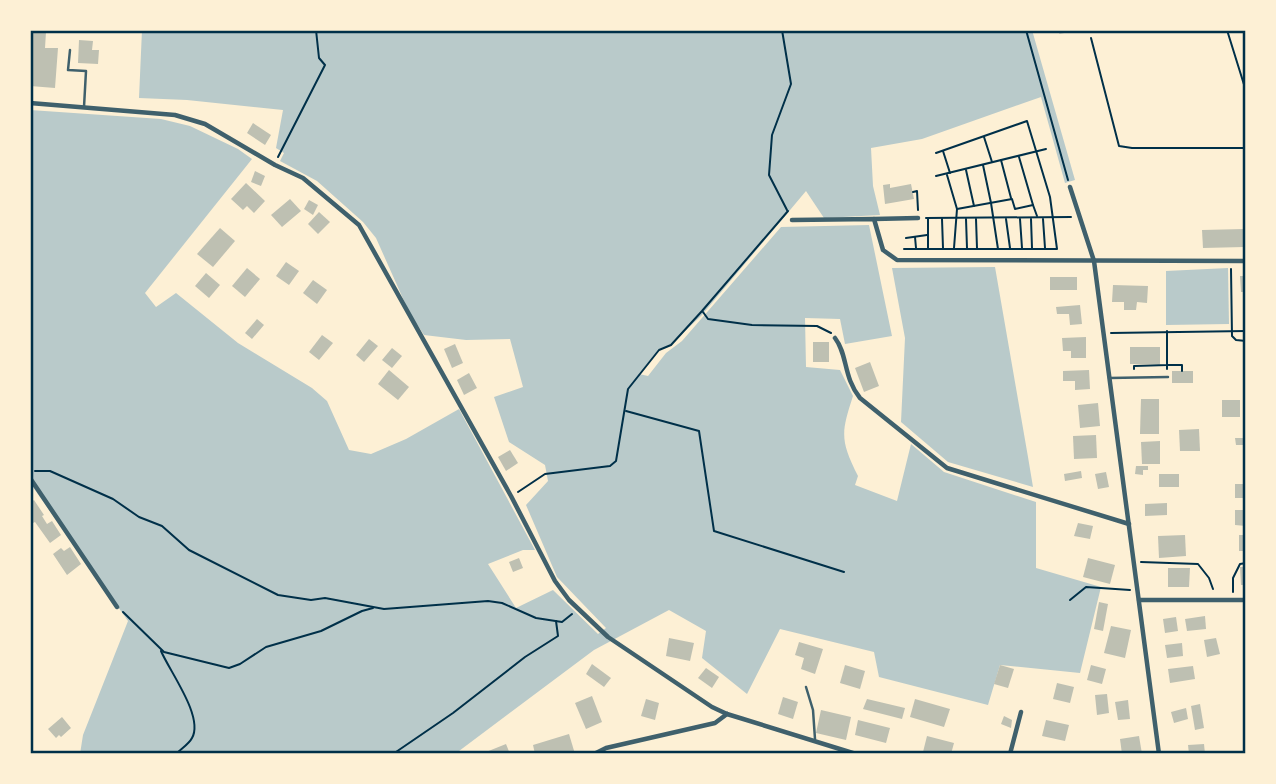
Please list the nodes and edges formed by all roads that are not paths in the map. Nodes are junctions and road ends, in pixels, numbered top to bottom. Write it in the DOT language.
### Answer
graph roads {
  1 [pos="1054,30"];
  2 [pos="1091,30"];
  3 [pos="69,50"];
  4 [pos="30,103"];
  5 [pos="84,107"];
  6 [pos="1070,187"];
  7 [pos="918,218"];
  8 [pos="874,219"];
  9 [pos="792,220"];
  10 [pos="1094,261"];
  11 [pos="1246,261"];
  12 [pos="835,338"];
  13 [pos="1168,377"];
  14 [pos="1109,378"];
  15 [pos="30,478"];
  16 [pos="1129,524"];
  17 [pos="1139,600"];
  18 [pos="1246,600"];
  19 [pos="117,607"];
  20 [pos="806,687"];
  21 [pos="1021,712"];
  22 [pos="727,714"];
  23 [pos="815,743"];
  24 [pos="596,753"];
  25 [pos="856,754"];
  26 [pos="1010,754"];
  27 [pos="1159,754"];
  1 -- 2 [label="lane"];
  3 -- 5 [label="lane"];
  4 -- 5 [label="street"];
  5 -- 22 [label="street"];
  6 -- 10 [label="street"];
  7 -- 8 [label="street"];
  8 -- 9 [label="street"];
  8 -- 10 [label="street"];
  10 -- 11 [label="street"];
  10 -- 14 [label="street"];
  12 -- 16 [label="street"];
  13 -- 14 [label="lane"];
  14 -- 16 [label="street"];
  15 -- 19 [label="street"];
  16 -- 17 [label="street"];
  17 -- 18 [label="street"];
  17 -- 27 [label="street"];
  20 -- 23 [label="lane"];
  21 -- 26 [label="street"];
  22 -- 23 [label="street"];
  22 -- 24 [label="street"];
  23 -- 25 [label="street"];
}
